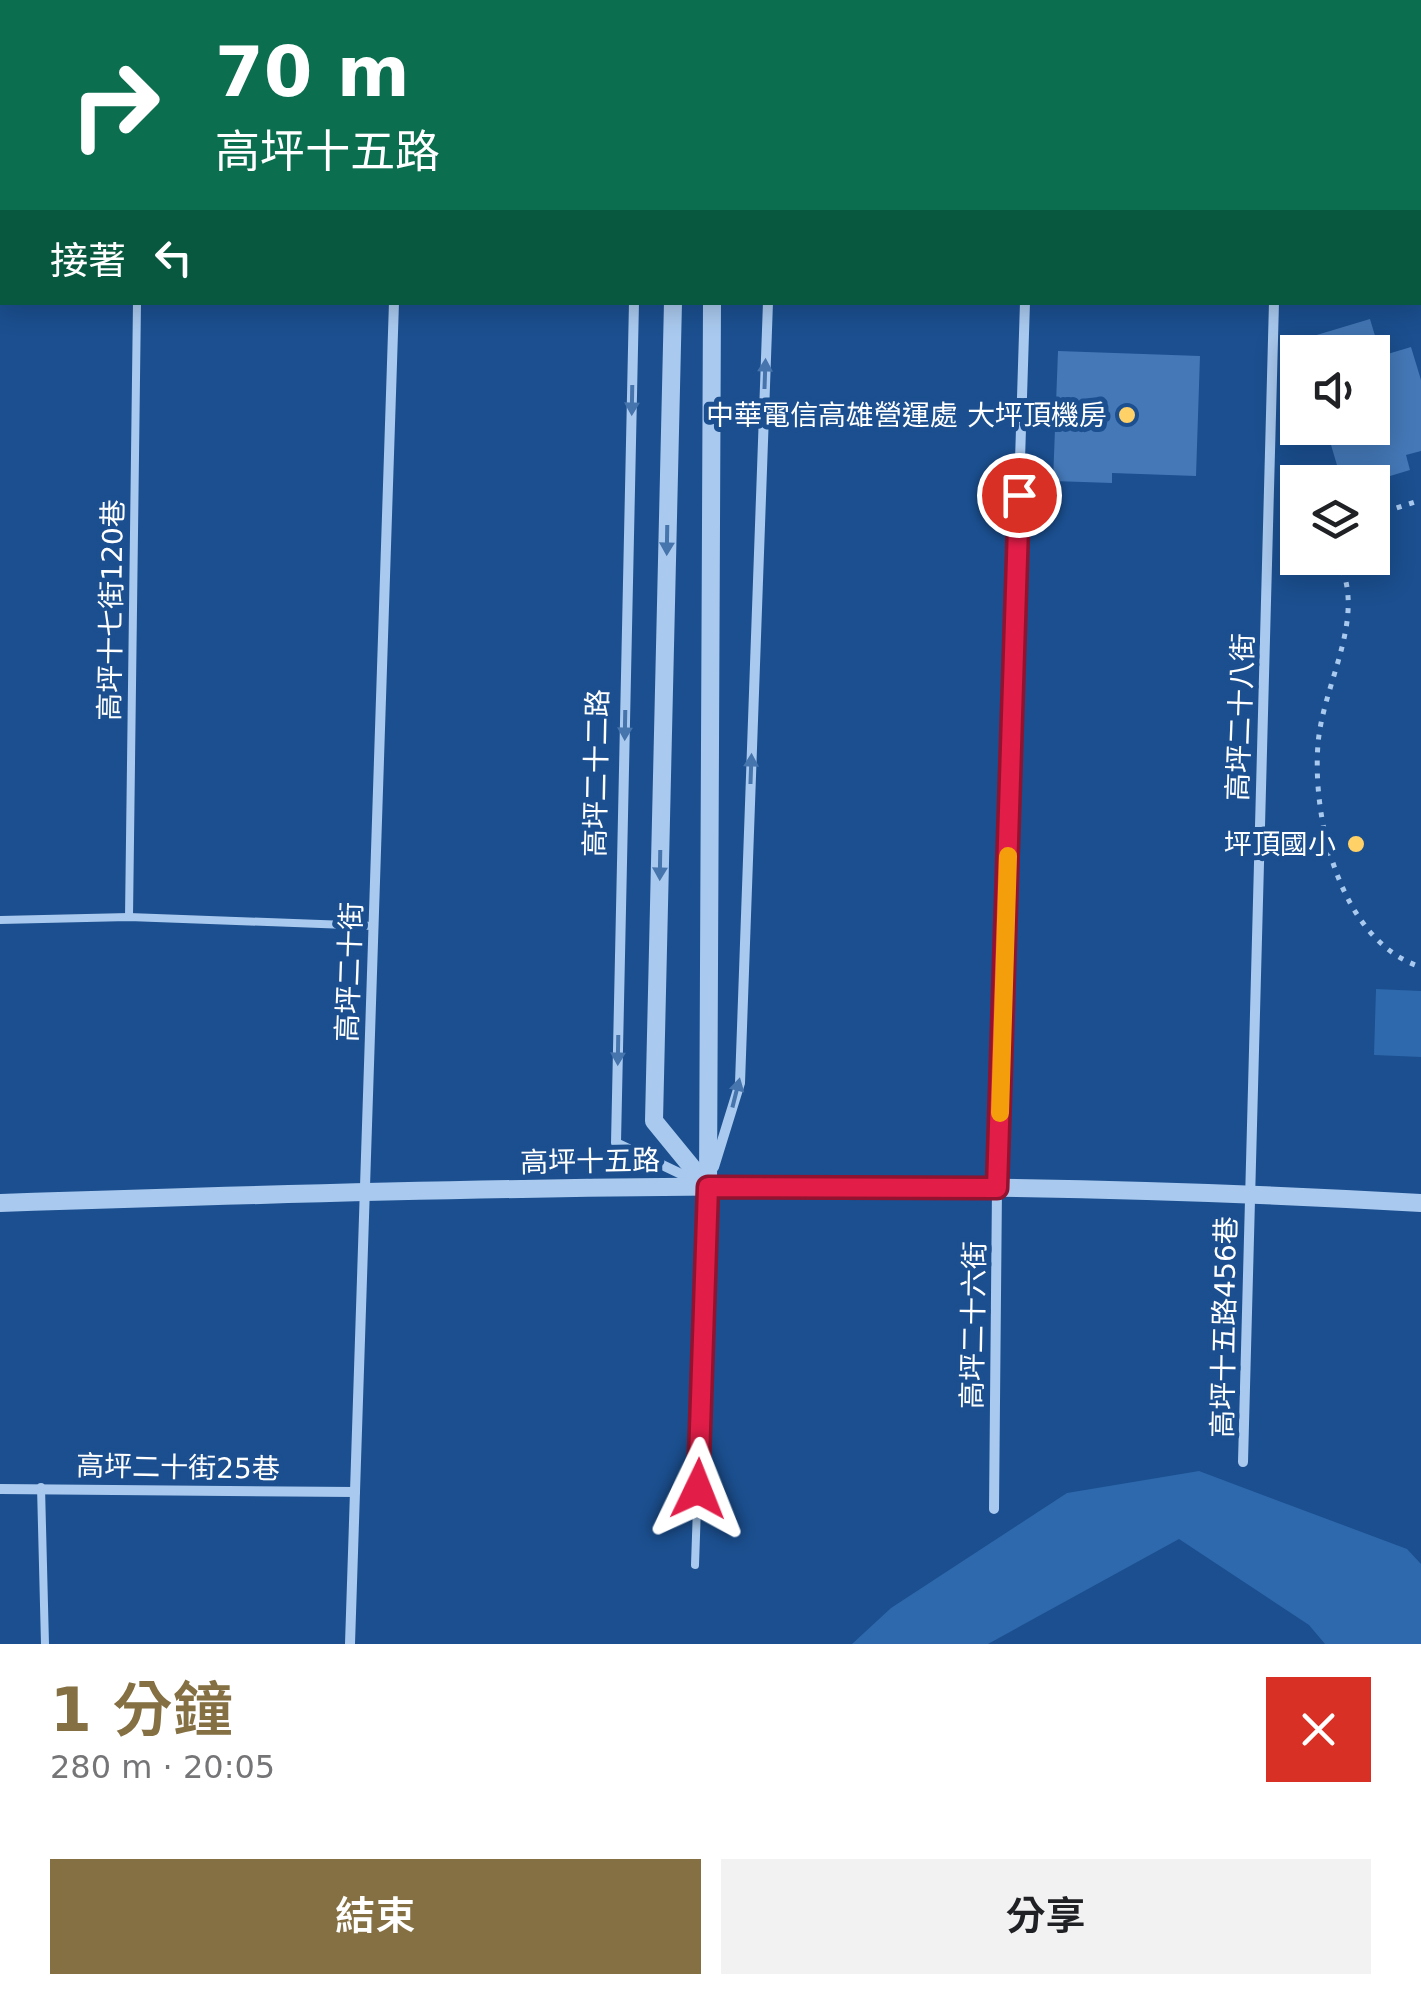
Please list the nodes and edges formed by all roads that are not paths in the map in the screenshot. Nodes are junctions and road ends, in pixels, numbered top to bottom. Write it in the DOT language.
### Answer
graph roads {
  1 [pos="137,305"];
  2 [pos="394,305"];
  3 [pos="634,305"];
  4 [pos="673,305"];
  5 [pos="712,305"];
  6 [pos="768,305"];
  7 [pos="1025,305"];
  8 [pos="1274,305"];
  9 [pos="129,917"];
  10 [pos="0,920"];
  11 [pos="374,926"];
  12 [pos="708,1187"];
  13 [pos="997,1188"];
  14 [pos="364,1191"];
  15 [pos="1250,1193"];
  16 [pos="0,1203"];
  17 [pos="1421,1204"];
  18 [pos="1243,1462"];
  19 [pos="41,1487"];
  20 [pos="0,1489"];
  21 [pos="355,1492"];
  22 [pos="994,1509"];
  23 [pos="695,1565"];
  24 [pos="46,1644"];
  25 [pos="350,1644"];
  1 -- 9 [label="lane, 高坪十七街120巷"];
  2 -- 11 [label="street, 高坪二十街"];
  3 -- 12 [label="street, 高坪二十二路, one-way"];
  4 -- 12 [label="street, one-way"];
  5 -- 12 [label="street"];
  12 -- 6 [label="street, one-way"];
  7 -- 13 [label="street, 高坪二十六街"];
  8 -- 15 [label="street, 高坪二十八街"];
  9 -- 10 [label="lane"];
  9 -- 11 [label="lane"];
  11 -- 14 [label="street, 高坪二十街"];
  12 -- 13 [label="street, 高坪十五路"];
  12 -- 14 [label="street, 高坪十五路"];
  12 -- 23 [label="lane"];
  13 -- 15 [label="street, 高坪十五路"];
  13 -- 22 [label="street, 高坪二十六街"];
  14 -- 16 [label="street, 高坪十五路"];
  14 -- 21 [label="street, 高坪二十街"];
  15 -- 17 [label="street, 高坪十五路"];
  15 -- 18 [label="street, 高坪十五路456巷"];
  19 -- 20 [label="street, 高坪二十街25巷"];
  19 -- 21 [label="street, 高坪二十街25巷"];
  19 -- 24 [label="lane"];
  21 -- 25 [label="street, 高坪二十街"];
}
